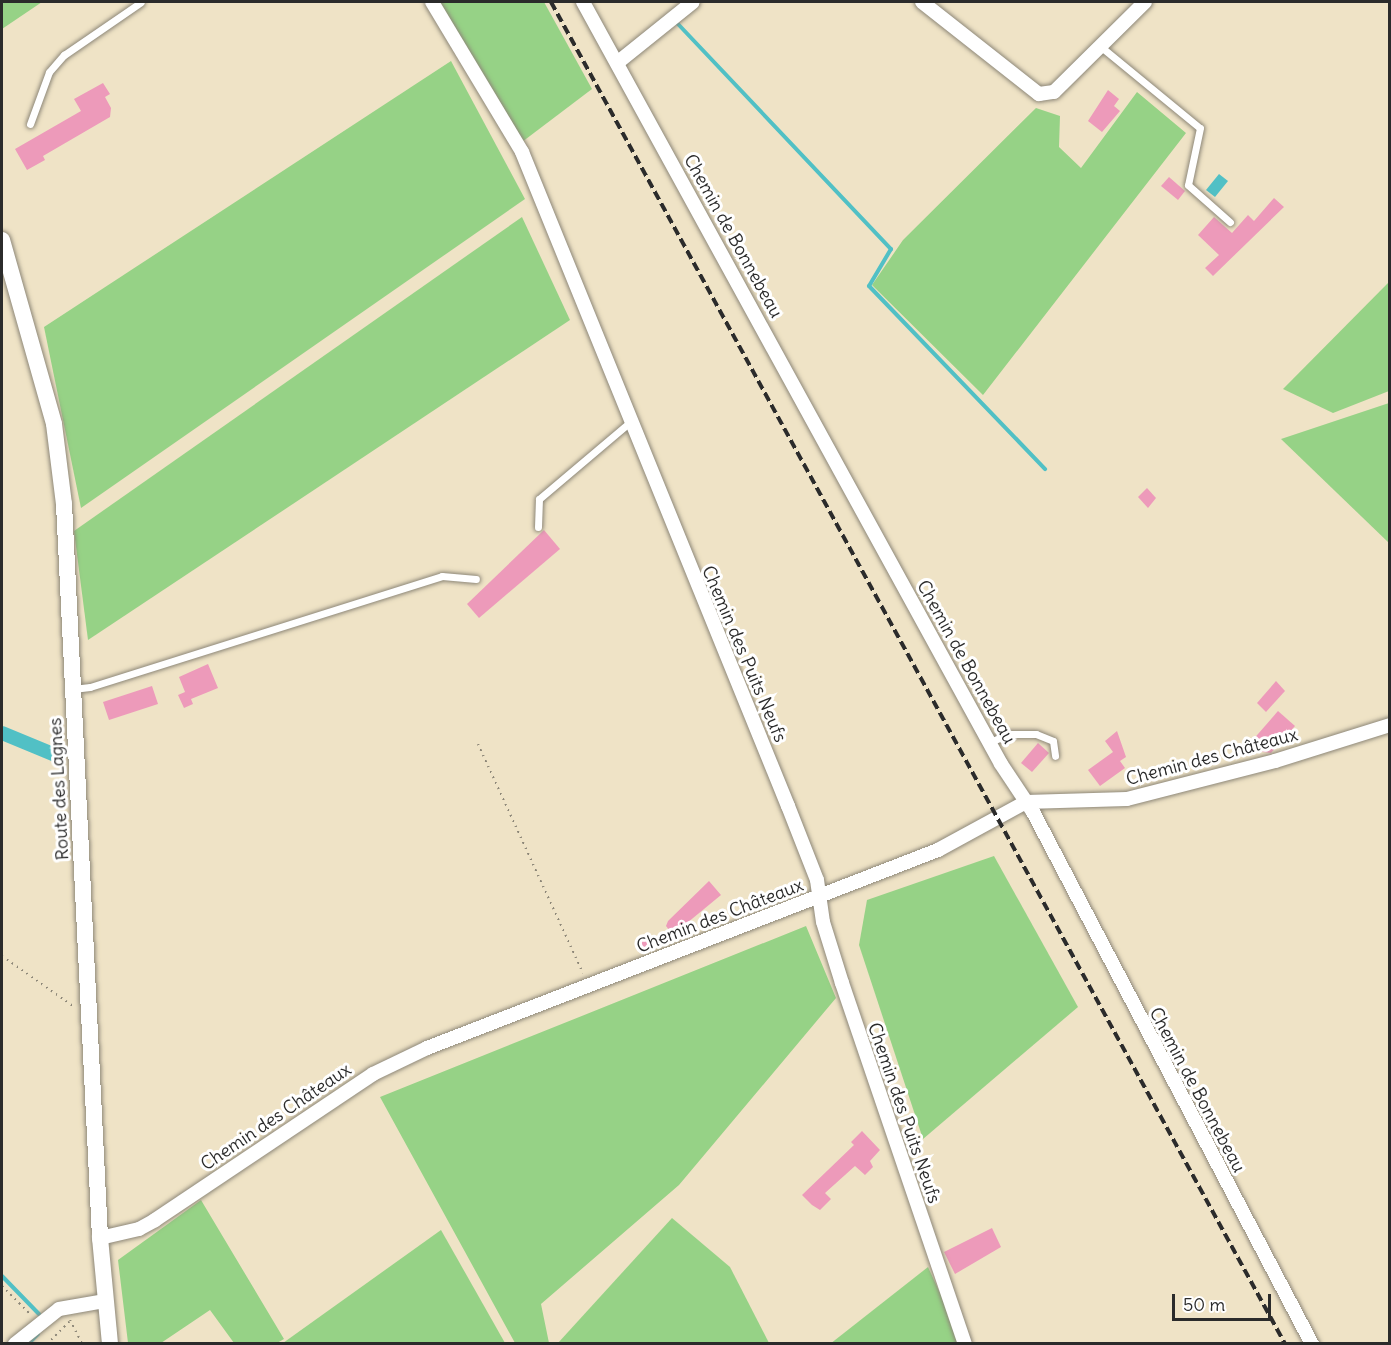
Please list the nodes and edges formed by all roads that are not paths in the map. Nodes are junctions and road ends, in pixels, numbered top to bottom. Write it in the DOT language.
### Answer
graph roads {
  1 [pos="141,2"];
  2 [pos="432,2"];
  3 [pos="583,2"];
  4 [pos="693,2"];
  5 [pos="922,2"];
  6 [pos="1145,2"];
  7 [pos="1099,45"];
  8 [pos="617,63"];
  9 [pos="30,124"];
  10 [pos="1230,222"];
  11 [pos="2,240"];
  12 [pos="630,422"];
  13 [pos="538,527"];
  14 [pos="476,579"];
  15 [pos="73,689"];
  16 [pos="1389,725"];
  17 [pos="990,742"];
  18 [pos="1055,756"];
  19 [pos="1026,802"];
  20 [pos="819,897"];
  21 [pos="100,1238"];
  22 [pos="105,1301"];
  23 [pos="15,1344"];
  24 [pos="110,1344"];
  25 [pos="965,1344"];
  26 [pos="1312,1344"];
  1 -- 9 [label="lane"];
  2 -- 12 [label="street, Chemin des Puits Neufs"];
  3 -- 8 [label="street, Chemin de Bonnebeau"];
  4 -- 8 [label="street"];
  5 -- 7 [label="street"];
  6 -- 7 [label="street"];
  7 -- 10 [label="lane"];
  8 -- 17 [label="street, Chemin de Bonnebeau"];
  11 -- 15 [label="street, Route des Lagnes"];
  12 -- 13 [label="lane"];
  12 -- 20 [label="street, Chemin des Puits Neufs"];
  14 -- 15 [label="lane"];
  15 -- 21 [label="street, Route des Lagnes"];
  16 -- 19 [label="street, Chemin des Châteaux"];
  17 -- 18 [label="lane"];
  17 -- 19 [label="street, Chemin de Bonnebeau"];
  19 -- 20 [label="street, Chemin des Châteaux"];
  19 -- 26 [label="street, Chemin de Bonnebeau"];
  20 -- 21 [label="street, Chemin des Châteaux"];
  20 -- 25 [label="street, Chemin des Puits Neufs"];
  21 -- 22 [label="street, Route des Lagnes"];
  22 -- 23 [label="street"];
  22 -- 24 [label="street, Route des Lagnes"];
}
